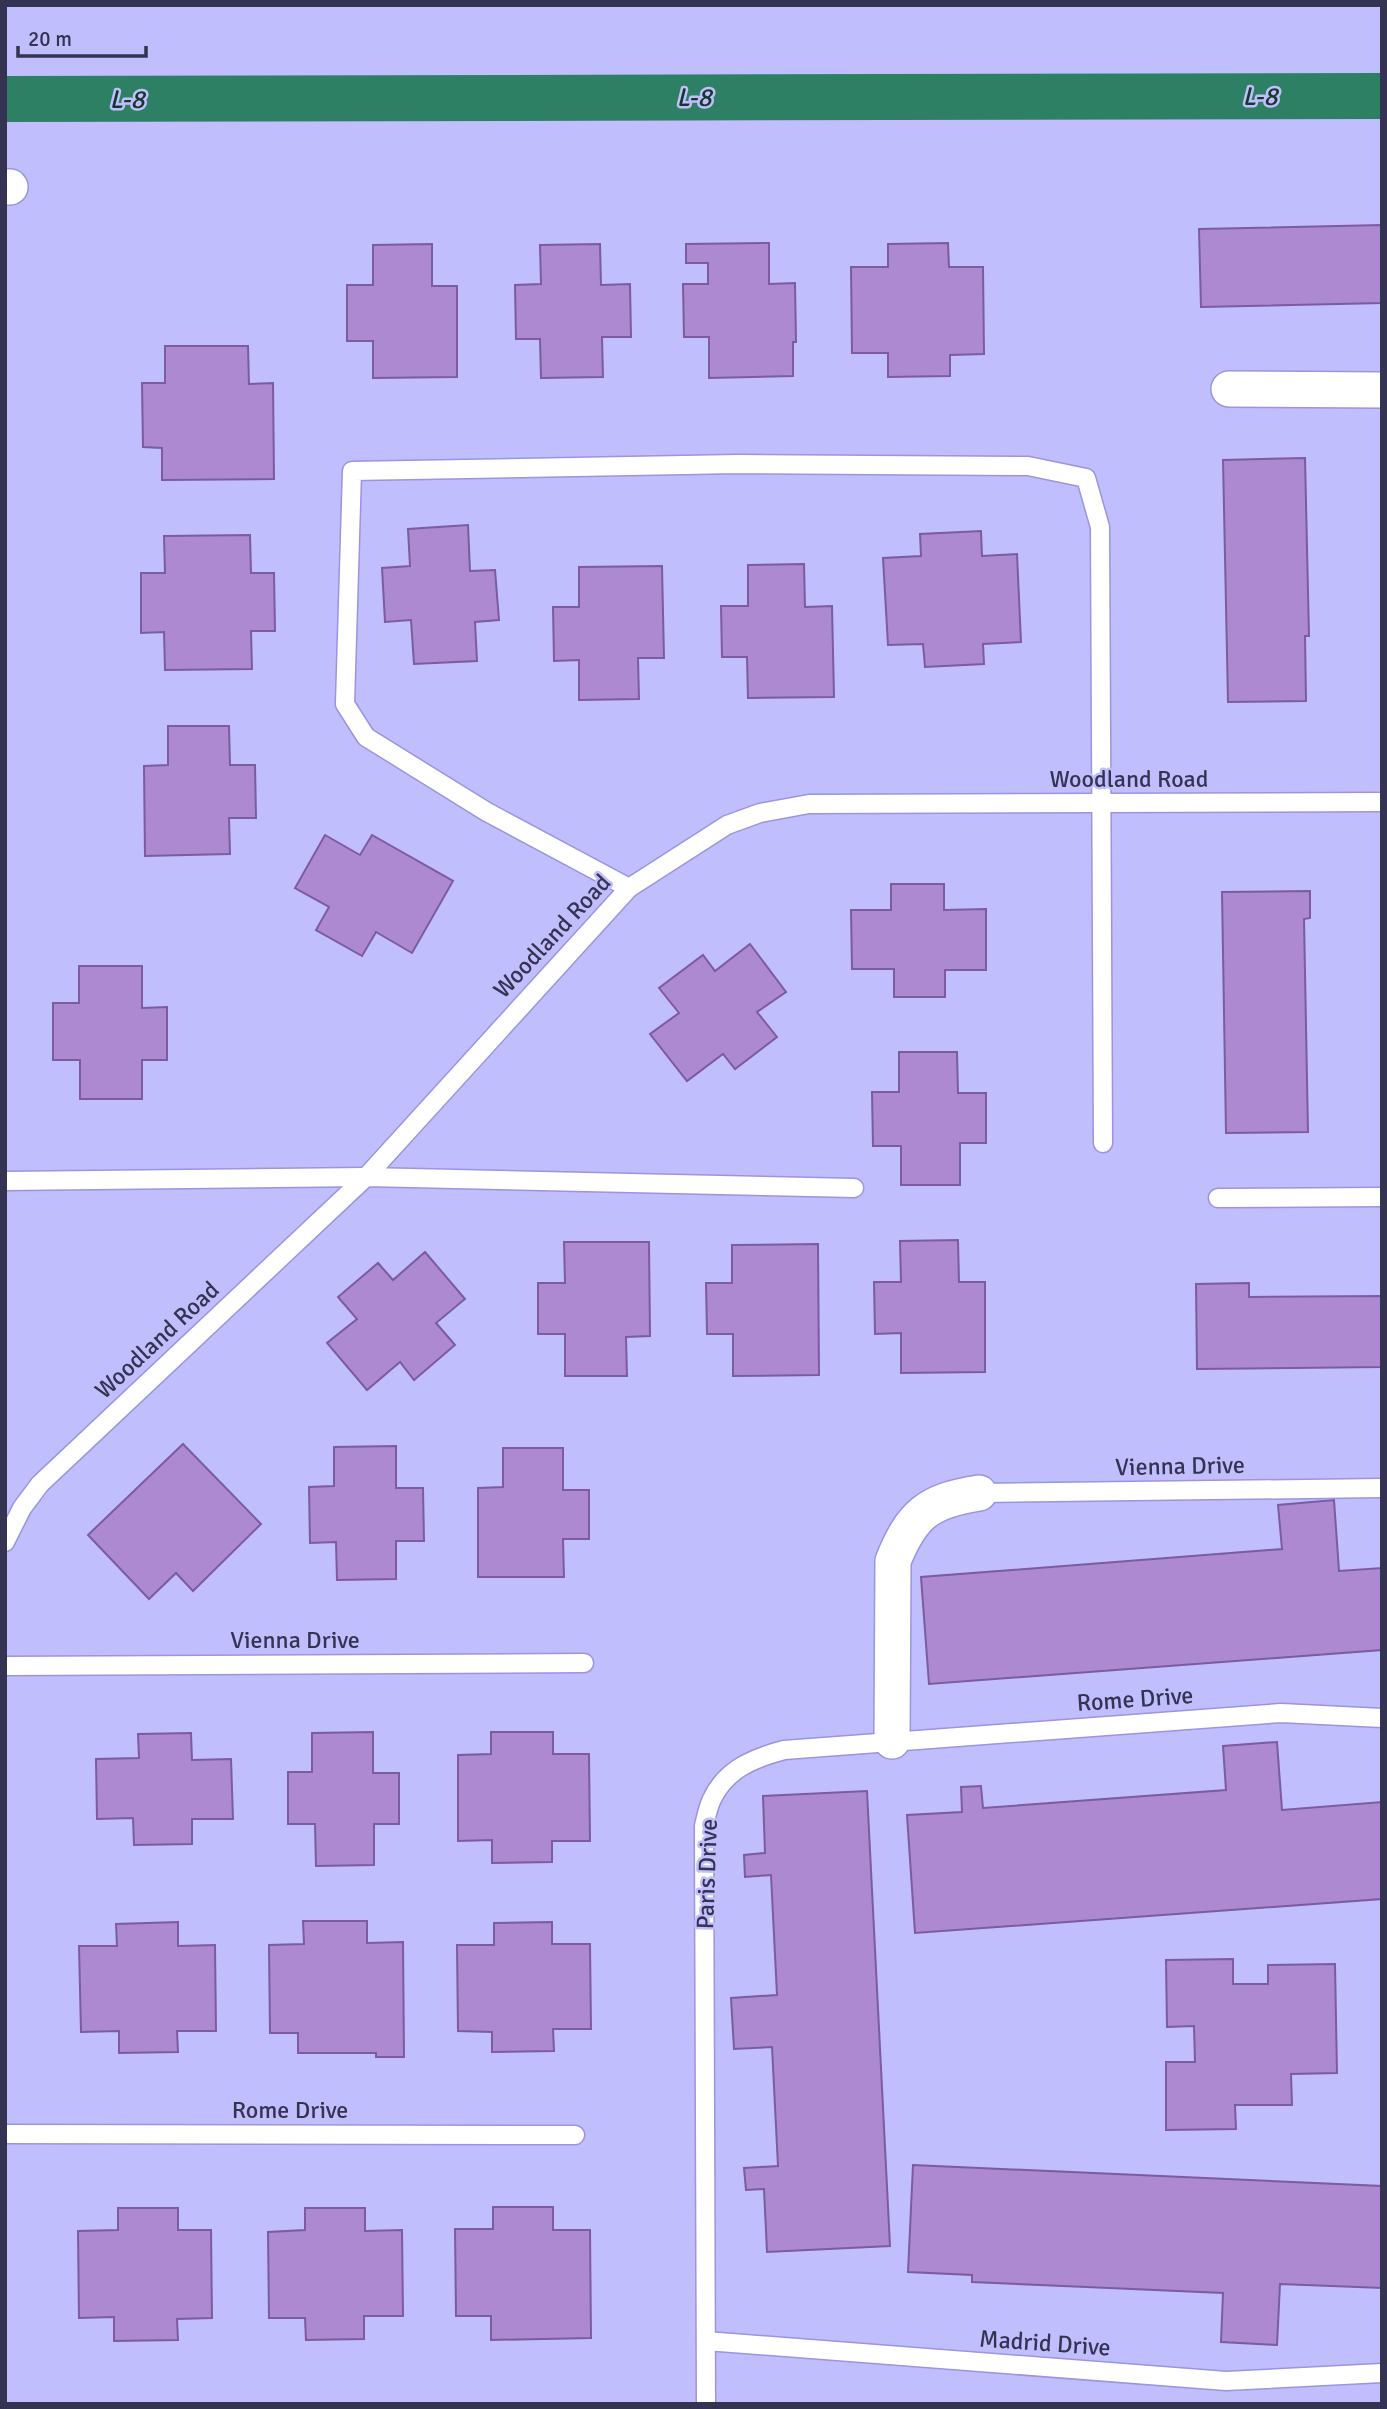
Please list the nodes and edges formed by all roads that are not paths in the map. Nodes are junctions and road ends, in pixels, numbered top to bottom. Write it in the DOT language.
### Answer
graph roads {
  1 [pos="1229,389"];
  2 [pos="1382,390"];
  3 [pos="1382,802"];
  4 [pos="1103,803"];
  5 [pos="629,888"];
  6 [pos="1102,1143"];
  7 [pos="366,1177"];
  8 [pos="5,1181"];
  9 [pos="854,1188"];
  10 [pos="1382,1197"];
  11 [pos="1218,1198"];
  12 [pos="1382,1488"];
  13 [pos="979,1493"];
  14 [pos="5,1542"];
  15 [pos="584,1662"];
  16 [pos="5,1666"];
  17 [pos="1382,1718"];
  18 [pos="892,1741"];
  19 [pos="5,2134"];
  20 [pos="575,2136"];
  21 [pos="706,2341"];
  22 [pos="1382,2373"];
  23 [pos="706,2404"];
  1 -- 2 [label="street"];
  3 -- 4 [label="lane, Woodland Road"];
  4 -- 5 [label="lane, Woodland Road"];
  4 -- 5 [label="lane"];
  4 -- 6 [label="lane"];
  5 -- 7 [label="lane, Woodland Road"];
  7 -- 8 [label="lane"];
  7 -- 9 [label="lane"];
  7 -- 14 [label="lane, Woodland Road"];
  10 -- 11 [label="lane"];
  12 -- 13 [label="lane, Vienna Drive"];
  13 -- 18 [label="street"];
  15 -- 16 [label="lane, Vienna Drive"];
  17 -- 18 [label="lane, Rome Drive"];
  18 -- 21 [label="lane, Paris Drive"];
  19 -- 20 [label="lane, Rome Drive"];
  21 -- 22 [label="lane, Madrid Drive"];
  21 -- 23 [label="lane, Paris Drive"];
}
